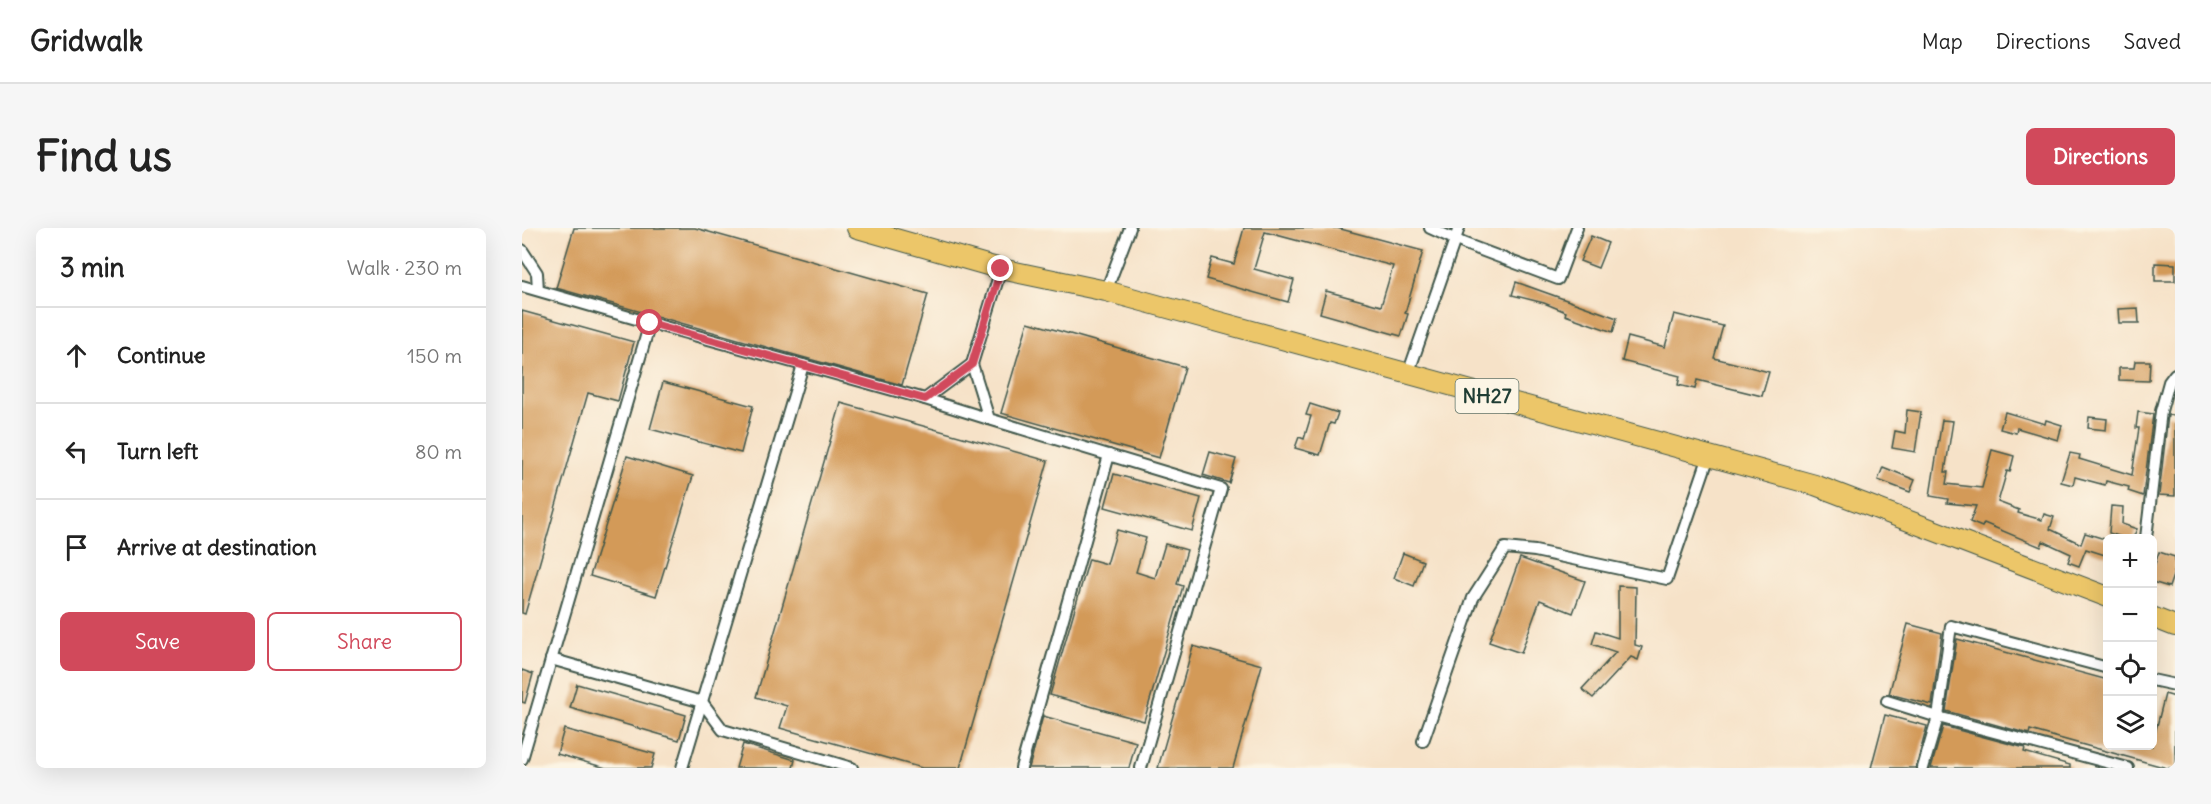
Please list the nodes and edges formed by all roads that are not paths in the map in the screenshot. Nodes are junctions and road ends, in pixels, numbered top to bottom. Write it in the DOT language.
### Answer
graph roads {
  1 [pos="857,228"];
  2 [pos="1130,228"];
  3 [pos="1430,228"];
  4 [pos="1460,228"];
  5 [pos="1577,228"];
  6 [pos="1455,240"];
  7 [pos="522,249"];
  8 [pos="1001,269"];
  9 [pos="522,286"];
  10 [pos="538,290"];
  11 [pos="1106,291"];
  12 [pos="650,323"];
  13 [pos="972,364"];
  14 [pos="803,365"];
  15 [pos="1408,374"];
  16 [pos="2175,374"];
  17 [pos="925,399"];
  18 [pos="989,419"];
  19 [pos="1109,455"];
  20 [pos="1709,456"];
  21 [pos="2146,534"];
  22 [pos="2103,595"];
  23 [pos="2157,618"];
  24 [pos="2175,626"];
  25 [pos="551,658"];
  26 [pos="2103,667"];
  27 [pos="2157,681"];
  28 [pos="2175,685"];
  29 [pos="1887,701"];
  30 [pos="702,702"];
  31 [pos="1938,717"];
  32 [pos="1423,741"];
  33 [pos="522,759"];
  34 [pos="682,768"];
  35 [pos="852,768"];
  36 [pos="1021,768"];
  37 [pos="1142,768"];
  38 [pos="1923,768"];
  39 [pos="2128,768"];
  1 -- 8 [label="highway, NH27"];
  2 -- 11 [label="street"];
  3 -- 6 [label="street"];
  4 -- 6 [label="street"];
  5 -- 6 [label="street"];
  6 -- 15 [label="street"];
  7 -- 10 [label="street"];
  8 -- 11 [label="highway, NH27"];
  8 -- 13 [label="street"];
  9 -- 10 [label="street"];
  10 -- 12 [label="street"];
  11 -- 15 [label="highway, NH27"];
  12 -- 14 [label="street"];
  12 -- 25 [label="street"];
  13 -- 17 [label="street"];
  13 -- 18 [label="street"];
  14 -- 17 [label="street"];
  14 -- 30 [label="street"];
  15 -- 20 [label="highway, NH27"];
  16 -- 21 [label="street"];
  17 -- 18 [label="street"];
  18 -- 19 [label="street"];
  19 -- 36 [label="street"];
  19 -- 37 [label="street"];
  20 -- 22 [label="highway, NH27"];
  20 -- 32 [label="street"];
  23 -- 24 [label="highway"];
  25 -- 30 [label="street"];
  25 -- 33 [label="street"];
  26 -- 31 [label="street"];
  27 -- 28 [label="street"];
  29 -- 31 [label="street"];
  30 -- 34 [label="street"];
  30 -- 35 [label="street"];
  31 -- 38 [label="street"];
  31 -- 39 [label="street"];
}
